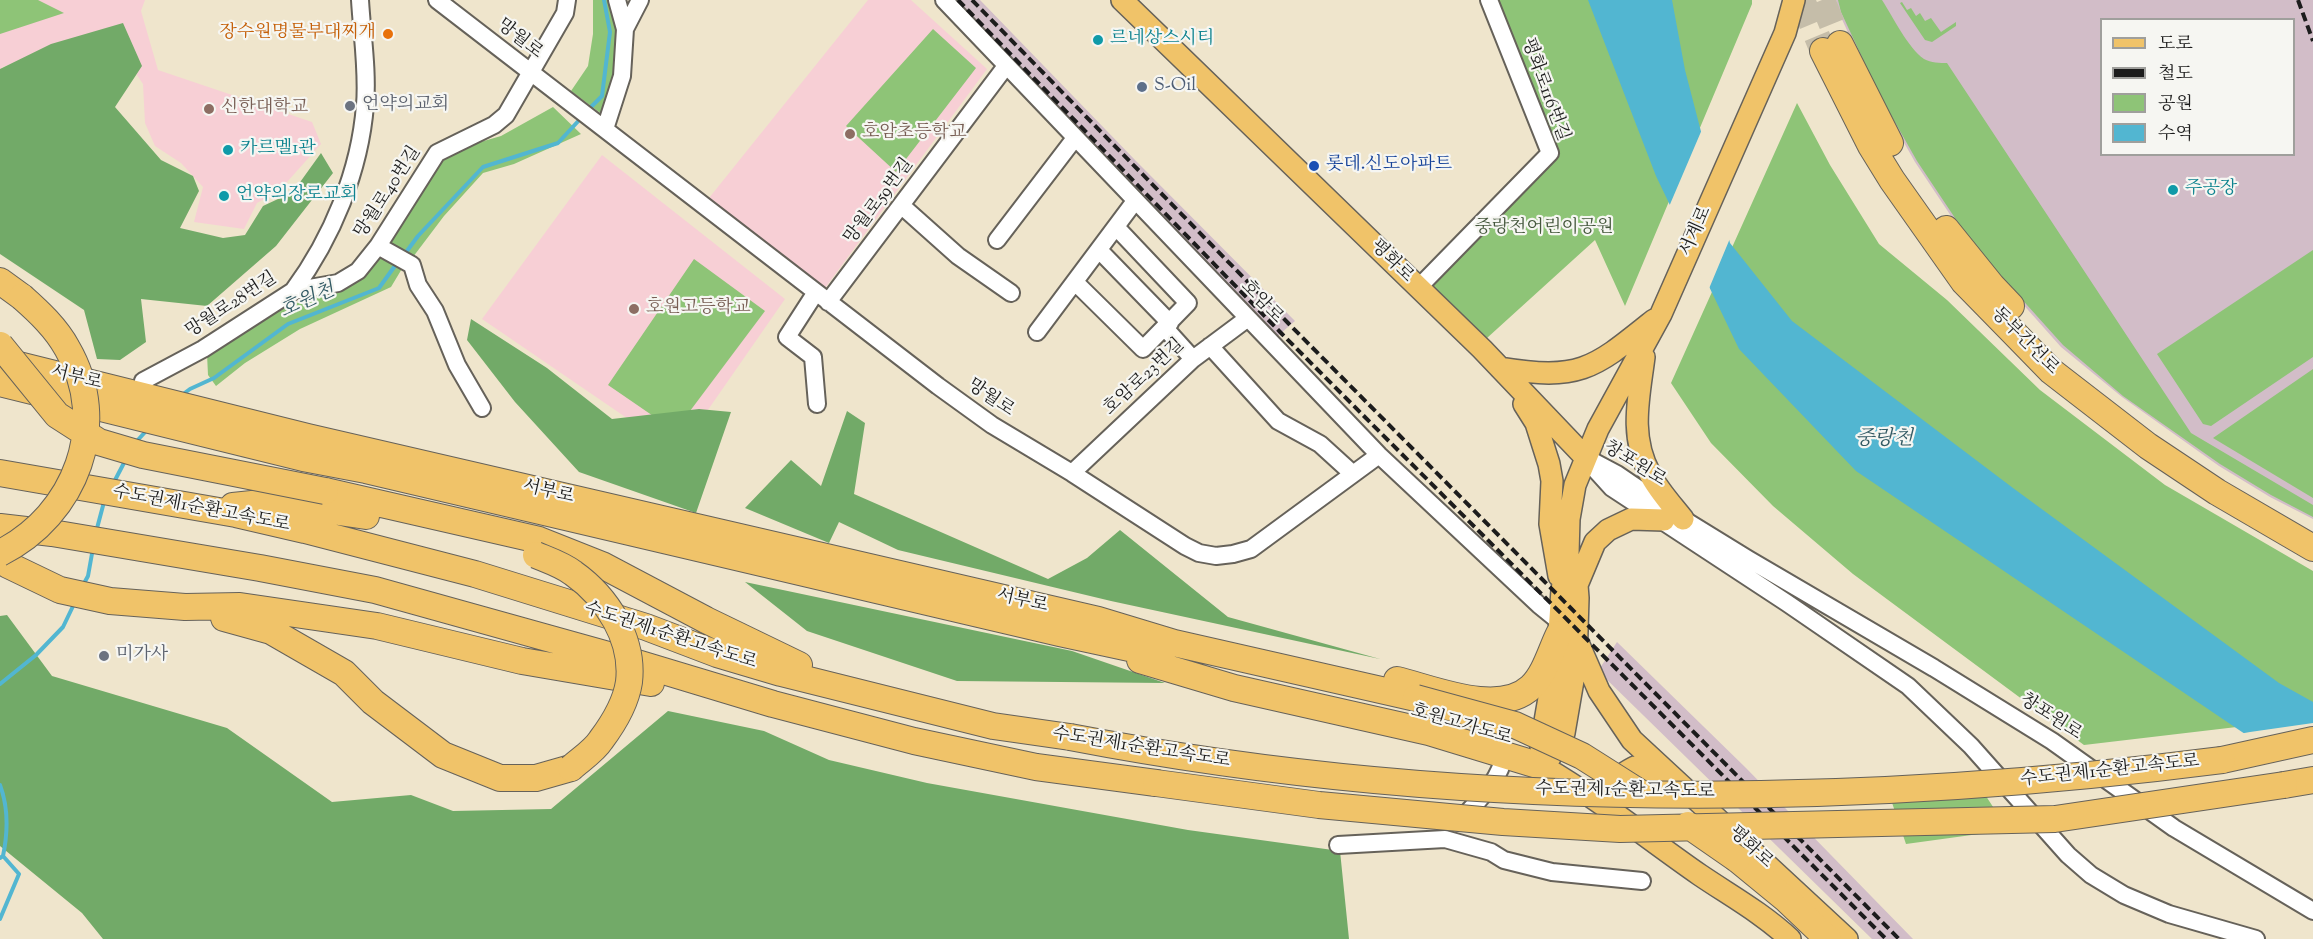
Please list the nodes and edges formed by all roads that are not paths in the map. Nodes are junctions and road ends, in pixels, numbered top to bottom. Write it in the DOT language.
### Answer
graph roads {
  1 [pos="360,0"];
  2 [pos="437,0"];
  3 [pos="567,0"];
  4 [pos="617,0"];
  5 [pos="640,0"];
  6 [pos="944,0"];
  7 [pos="1122,0"];
  8 [pos="1488,0"];
  9 [pos="1794,0"];
  10 [pos="625,29"];
  11 [pos="1006,66"];
  12 [pos="529,72"];
  13 [pos="605,129"];
  14 [pos="1075,138"];
  15 [pos="1135,201"];
  16 [pos="902,206"];
  17 [pos="1116,227"];
  18 [pos="998,240"];
  19 [pos="378,246"];
  20 [pos="1099,250"];
  21 [pos="0,281"];
  22 [pos="1075,282"];
  23 [pos="1418,288"];
  24 [pos="293,291"];
  25 [pos="1011,293"];
  26 [pos="822,297"];
  27 [pos="1661,314"];
  28 [pos="1248,318"];
  29 [pos="1168,325"];
  30 [pos="1037,332"];
  31 [pos="1648,341"];
  32 [pos="0,345"];
  33 [pos="1210,346"];
  34 [pos="1193,359"];
  35 [pos="0,360"];
  36 [pos="1500,368"];
  37 [pos="143,381"];
  38 [pos="0,383"];
  39 [pos="55,386"];
  40 [pos="817,404"];
  41 [pos="482,408"];
  42 [pos="305,448"];
  43 [pos="1379,455"];
  44 [pos="1585,458"];
  45 [pos="0,472"];
  46 [pos="1072,473"];
  47 [pos="1353,474"];
  48 [pos="201,509"];
  49 [pos="1673,520"];
  50 [pos="0,527"];
  51 [pos="2313,531"];
  52 [pos="2313,548"];
  53 [pos="2,559"];
  54 [pos="1569,587"];
  55 [pos="221,611"];
  56 [pos="1098,620"];
  57 [pos="1060,633"];
  58 [pos="1565,642"];
  59 [pos="859,694"];
  60 [pos="1481,701"];
  61 [pos="773,704"];
  62 [pos="1415,705"];
  63 [pos="2313,740"];
  64 [pos="1464,743"];
  65 [pos="2313,747"];
  66 [pos="1504,755"];
  67 [pos="2222,760"];
  68 [pos="1544,767"];
  69 [pos="2313,782"];
  70 [pos="1681,785"];
  71 [pos="1648,837"];
  72 [pos="1445,839"];
  73 [pos="1338,845"];
  74 [pos="1733,865"];
  75 [pos="1642,881"];
  76 [pos="2313,910"];
  77 [pos="1790,939"];
  78 [pos="1809,939"];
  79 [pos="1828,939"];
  80 [pos="1847,939"];
  81 [pos="2256,939"];
  1 -- 24 [label="street, 망월로28번길"];
  2 -- 12 [label="street, 망월로"];
  3 -- 12 [label="street, 망월로40번길"];
  4 -- 10 [label="street"];
  5 -- 10 [label="street"];
  6 -- 11 [label="street, 호암로"];
  7 -- 23 [label="main road, 평화로"];
  8 -- 23 [label="street, 평화로116번길"];
  9 -- 27 [label="main road, 서계로"];
  10 -- 13 [label="street"];
  11 -- 14 [label="street, 호암로"];
  11 -- 16 [label="street, 망월로59번길"];
  12 -- 13 [label="street, 망월로"];
  12 -- 19 [label="street, 망월로40번길"];
  13 -- 26 [label="street, 망월로"];
  14 -- 15 [label="street, 호암로"];
  14 -- 18 [label="street"];
  15 -- 17 [label="street"];
  15 -- 28 [label="street, 호암로"];
  16 -- 25 [label="street"];
  16 -- 26 [label="street, 망월로59번길"];
  17 -- 20 [label="street"];
  17 -- 29 [label="street"];
  19 -- 24 [label="street, 망월로40번길"];
  19 -- 41 [label="street"];
  20 -- 22 [label="street"];
  20 -- 29 [label="street"];
  21 -- 53 [label="highway, bridge"];
  22 -- 29 [label="street"];
  22 -- 30 [label="street"];
  23 -- 36 [label="main road, 평화로"];
  24 -- 37 [label="street, 망월로28번길"];
  26 -- 40 [label="street, 망월로59번길"];
  26 -- 46 [label="street, 망월로"];
  27 -- 31 [label="main road, 서계로"];
  27 -- 36 [label="main road"];
  28 -- 33 [label="street, 호암로23번길"];
  28 -- 43 [label="street, 호암로"];
  29 -- 34 [label="street"];
  31 -- 44 [label="main road, 서계로"];
  31 -- 49 [label="main road"];
  32 -- 59 [label="highway, bridge"];
  33 -- 34 [label="street, 호암로23번길"];
  33 -- 47 [label="street"];
  34 -- 46 [label="street, 호암로23번길"];
  35 -- 39 [label="highway, 서부로"];
  36 -- 44 [label="main road, 평화로"];
  36 -- 54 [label="main road"];
  38 -- 39 [label="highway, 서부로"];
  39 -- 42 [label="highway, 서부로"];
  42 -- 56 [label="highway, 서부로"];
  42 -- 57 [label="highway, 서부로"];
  43 -- 47 [label="street, 망월로"];
  43 -- 58 [label="street, 호암로"];
  44 -- 49 [label="street, 창포원로"];
  44 -- 54 [label="main road, 평화로"];
  45 -- 48 [label="highway, 수도권제1순환고속도로"];
  46 -- 47 [label="street, 망월로"];
  48 -- 55 [label="highway, bridge"];
  48 -- 59 [label="highway, 수도권제1순환고속도로"];
  49 -- 54 [label="main road"];
  49 -- 76 [label="street, 창포원로"];
  49 -- 81 [label="street, 창포원로"];
  50 -- 61 [label="highway, 수도권제1순환고속도로"];
  51 -- 52 [label="highway, 동부간선로"];
  53 -- 55 [label="highway"];
  54 -- 58 [label="main road, 평화로"];
  55 -- 61 [label="highway"];
  56 -- 60 [label="highway"];
  56 -- 62 [label="highway, 호원고가도로"];
  57 -- 62 [label="highway, 호원고가도로"];
  57 -- 64 [label="highway"];
  58 -- 60 [label="highway"];
  58 -- 68 [label="main road, 평화로"];
  58 -- 70 [label="main road, 평화로"];
  59 -- 67 [label="highway, 수도권제1순환고속도로, bridge"];
  60 -- 64 [label="highway"];
  61 -- 69 [label="highway, 수도권제1순환고속도로, bridge"];
  62 -- 74 [label="highway, 호원고가도로, bridge"];
  63 -- 67 [label="highway"];
  64 -- 66 [label="highway"];
  65 -- 67 [label="highway, 수도권제1순환고속도로"];
  66 -- 68 [label="highway"];
  66 -- 72 [label="street"];
  68 -- 71 [label="main road"];
  70 -- 71 [label="main road"];
  70 -- 80 [label="main road, 평화로"];
  71 -- 77 [label="main road"];
  72 -- 73 [label="street"];
  72 -- 75 [label="street"];
  74 -- 78 [label="highway, 호원고가도로"];
  74 -- 79 [label="highway, 호원고가도로"];
}
